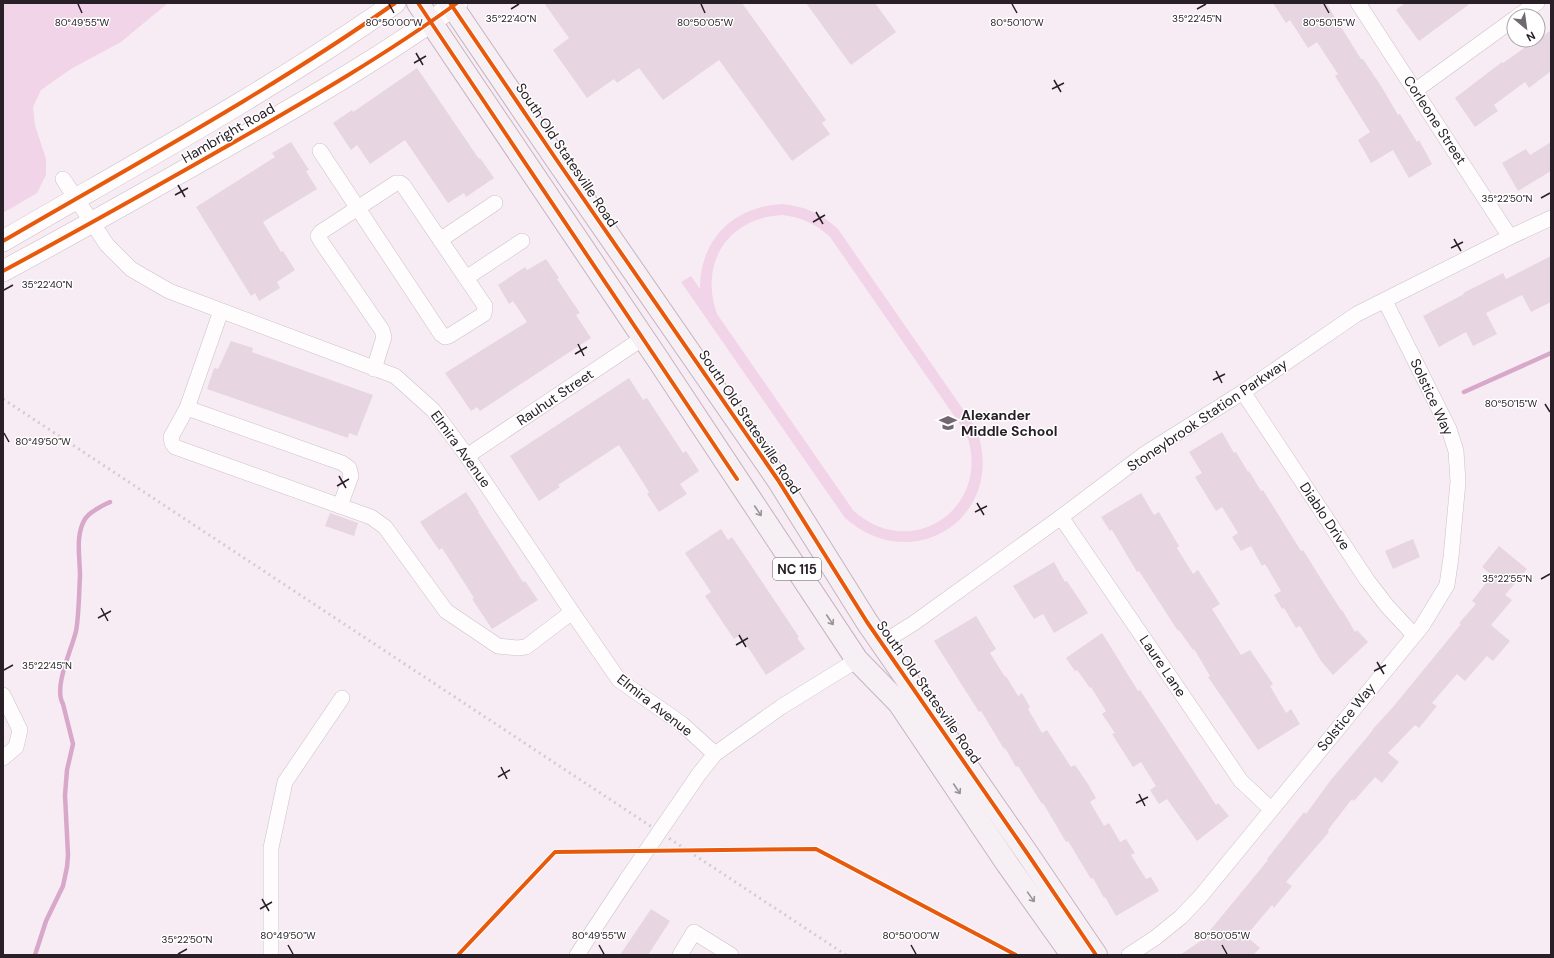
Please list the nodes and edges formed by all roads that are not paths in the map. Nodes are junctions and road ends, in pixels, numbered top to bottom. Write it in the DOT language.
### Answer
graph roads {
  1 [pos="395,3"];
  2 [pos="418,3"];
  3 [pos="1358,3"];
  4 [pos="453,4"];
  5 [pos="430,21"];
  6 [pos="1506,25"];
  7 [pos="1416,90"];
  8 [pos="320,151"];
  9 [pos="63,179"];
  10 [pos="76,198"];
  11 [pos="495,203"];
  12 [pos="357,208"];
  13 [pos="1551,218"];
  14 [pos="93,223"];
  15 [pos="1510,237"];
  16 [pos="440,240"];
  17 [pos="3,241"];
  18 [pos="522,241"];
  19 [pos="3,271"];
  20 [pos="466,278"];
  21 [pos="1385,301"];
  22 [pos="220,310"];
  23 [pos="643,338"];
  24 [pos="374,368"];
  25 [pos="1243,392"];
  26 [pos="187,408"];
  27 [pos="467,456"];
  28 [pos="340,506"];
  29 [pos="1061,517"];
  30 [pos="776,538"];
  31 [pos="572,612"];
  32 [pos="1414,635"];
  33 [pos="882,643"];
  34 [pos="857,660"];
  35 [pos="3,694"];
  36 [pos="342,698"];
  37 [pos="715,754"];
  38 [pos="3,758"];
  39 [pos="990,798"];
  40 [pos="1271,809"];
  41 [pos="271,955"];
  42 [pos="577,955"];
  43 [pos="680,955"];
  44 [pos="731,955"];
  45 [pos="1072,955"];
  46 [pos="1096,955"];
  47 [pos="1129,955"];
  1 -- 10 [label="street, Hambright Road"];
  2 -- 5 [label="main road, NC 115"];
  3 -- 7 [label="street, Corleone Street"];
  4 -- 5 [label="street, Hambright Road"];
  4 -- 33 [label="main road, South Old Statesville Road / NC 115"];
  5 -- 14 [label="street, Hambright Road"];
  5 -- 23 [label="main road, NC 115"];
  6 -- 7 [label="street"];
  7 -- 15 [label="street, Corleone Street"];
  8 -- 12 [label="street"];
  9 -- 10 [label="street, Elmira Avenue"];
  10 -- 14 [label="street, Elmira Avenue"];
  10 -- 17 [label="street, Hambright Road"];
  11 -- 16 [label="street"];
  12 -- 16 [label="street"];
  12 -- 20 [label="street"];
  12 -- 24 [label="street"];
  13 -- 15 [label="street, Stoneybrook Station Parkway"];
  14 -- 19 [label="street, Hambright Road"];
  14 -- 22 [label="street, Elmira Avenue"];
  15 -- 21 [label="street, Stoneybrook Station Parkway"];
  16 -- 20 [label="street"];
  18 -- 20 [label="street"];
  21 -- 25 [label="street, Stoneybrook Station Parkway"];
  21 -- 32 [label="street, Solstice Way"];
  22 -- 24 [label="street, Elmira Avenue"];
  22 -- 26 [label="street"];
  23 -- 27 [label="street, Rauhut Street"];
  23 -- 30 [label="main road, NC 115, one-way"];
  24 -- 27 [label="street, Elmira Avenue"];
  25 -- 29 [label="street, Stoneybrook Station Parkway"];
  25 -- 32 [label="street, Diablo Drive"];
  26 -- 28 [label="street"];
  26 -- 28 [label="street"];
  27 -- 31 [label="street, Elmira Avenue"];
  28 -- 31 [label="street"];
  29 -- 33 [label="street, Stoneybrook Station Parkway"];
  29 -- 40 [label="street, Laure Lane"];
  30 -- 33 [label="main road"];
  30 -- 34 [label="main road, NC 115, one-way"];
  31 -- 37 [label="street, Elmira Avenue"];
  32 -- 40 [label="street, Solstice Way"];
  33 -- 39 [label="main road, South Old Statesville Road / NC 115"];
  34 -- 37 [label="street"];
  34 -- 39 [label="main road"];
  34 -- 45 [label="main road, NC 115, one-way"];
  35 -- 38 [label="street"];
  36 -- 41 [label="street"];
  37 -- 42 [label="street, bridge"];
  39 -- 46 [label="main road, South Old Statesville Road / NC 115"];
  40 -- 47 [label="street, Solstice Way"];
  43 -- 44 [label="street"];
}
